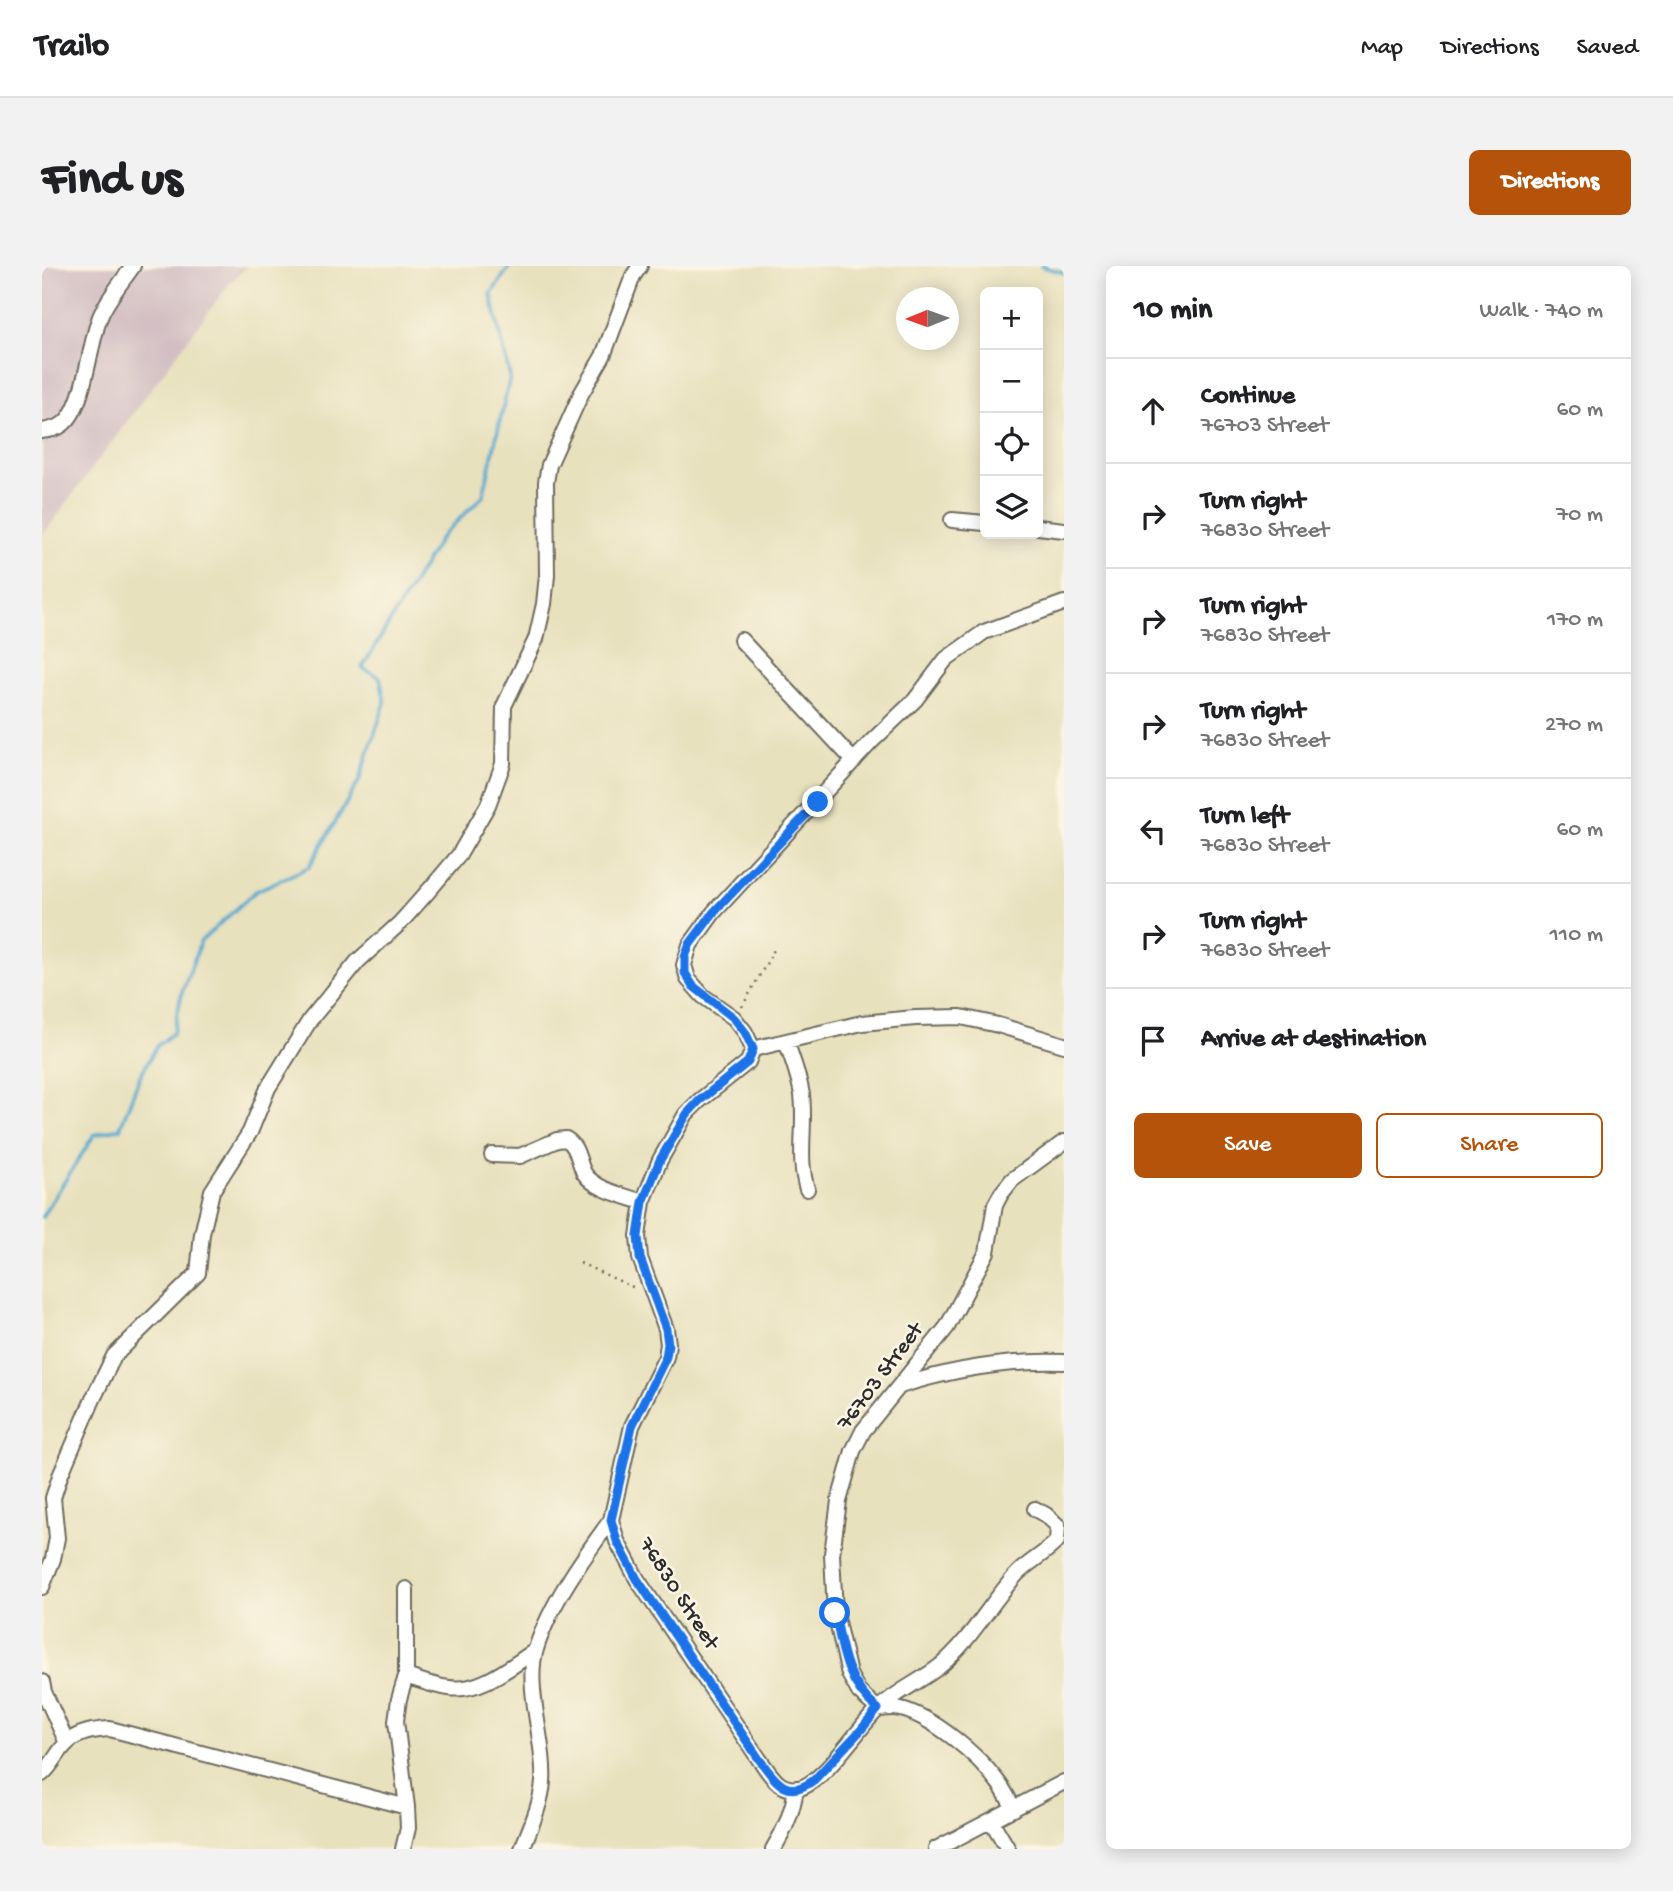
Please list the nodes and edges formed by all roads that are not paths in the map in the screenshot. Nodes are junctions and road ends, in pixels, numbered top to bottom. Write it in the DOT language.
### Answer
graph roads {
  1 [pos="133,266"];
  2 [pos="640,266"];
  3 [pos="42,430"];
  4 [pos="952,520"];
  5 [pos="980,523"];
  6 [pos="1043,528"];
  7 [pos="1064,530"];
  8 [pos="1064,603"];
  9 [pos="741,640"];
  10 [pos="854,761"];
  11 [pos="786,1041"];
  12 [pos="1064,1045"];
  13 [pos="753,1049"];
  14 [pos="1064,1142"];
  15 [pos="492,1155"];
  16 [pos="807,1189"];
  17 [pos="643,1202"];
  18 [pos="1064,1362"];
  19 [pos="900,1386"];
  20 [pos="1035,1509"];
  21 [pos="611,1520"];
  22 [pos="42,1587"];
  23 [pos="406,1588"];
  24 [pos="535,1651"];
  25 [pos="406,1676"];
  26 [pos="42,1682"];
  27 [pos="878,1709"];
  28 [pos="67,1743"];
  29 [pos="42,1774"];
  30 [pos="1064,1782"];
  31 [pos="796,1788"];
  32 [pos="407,1807"];
  33 [pos="1014,1809"];
  34 [pos="992,1822"];
  35 [pos="403,1849"];
  36 [pos="522,1849"];
  37 [pos="773,1849"];
  38 [pos="936,1849"];
  39 [pos="1008,1849"];
  1 -- 3 [label="street"];
  2 -- 22 [label="street"];
  4 -- 5 [label="street"];
  6 -- 7 [label="street"];
  8 -- 10 [label="street"];
  9 -- 10 [label="street"];
  10 -- 13 [label="street"];
  11 -- 12 [label="street"];
  11 -- 13 [label="street"];
  11 -- 16 [label="street"];
  13 -- 17 [label="street"];
  14 -- 19 [label="street, 76703 Street"];
  15 -- 17 [label="street"];
  17 -- 21 [label="street"];
  18 -- 19 [label="street"];
  19 -- 27 [label="street, 76703 Street"];
  20 -- 27 [label="street"];
  21 -- 24 [label="street"];
  21 -- 31 [label="street, 76830 Street"];
  23 -- 25 [label="street"];
  24 -- 25 [label="street"];
  24 -- 36 [label="street"];
  25 -- 32 [label="street"];
  26 -- 28 [label="street"];
  27 -- 31 [label="street"];
  27 -- 33 [label="street"];
  28 -- 29 [label="street"];
  28 -- 32 [label="street"];
  30 -- 33 [label="street"];
  31 -- 37 [label="street"];
  32 -- 35 [label="street"];
  33 -- 34 [label="street"];
  34 -- 38 [label="street"];
  34 -- 39 [label="street"];
}
